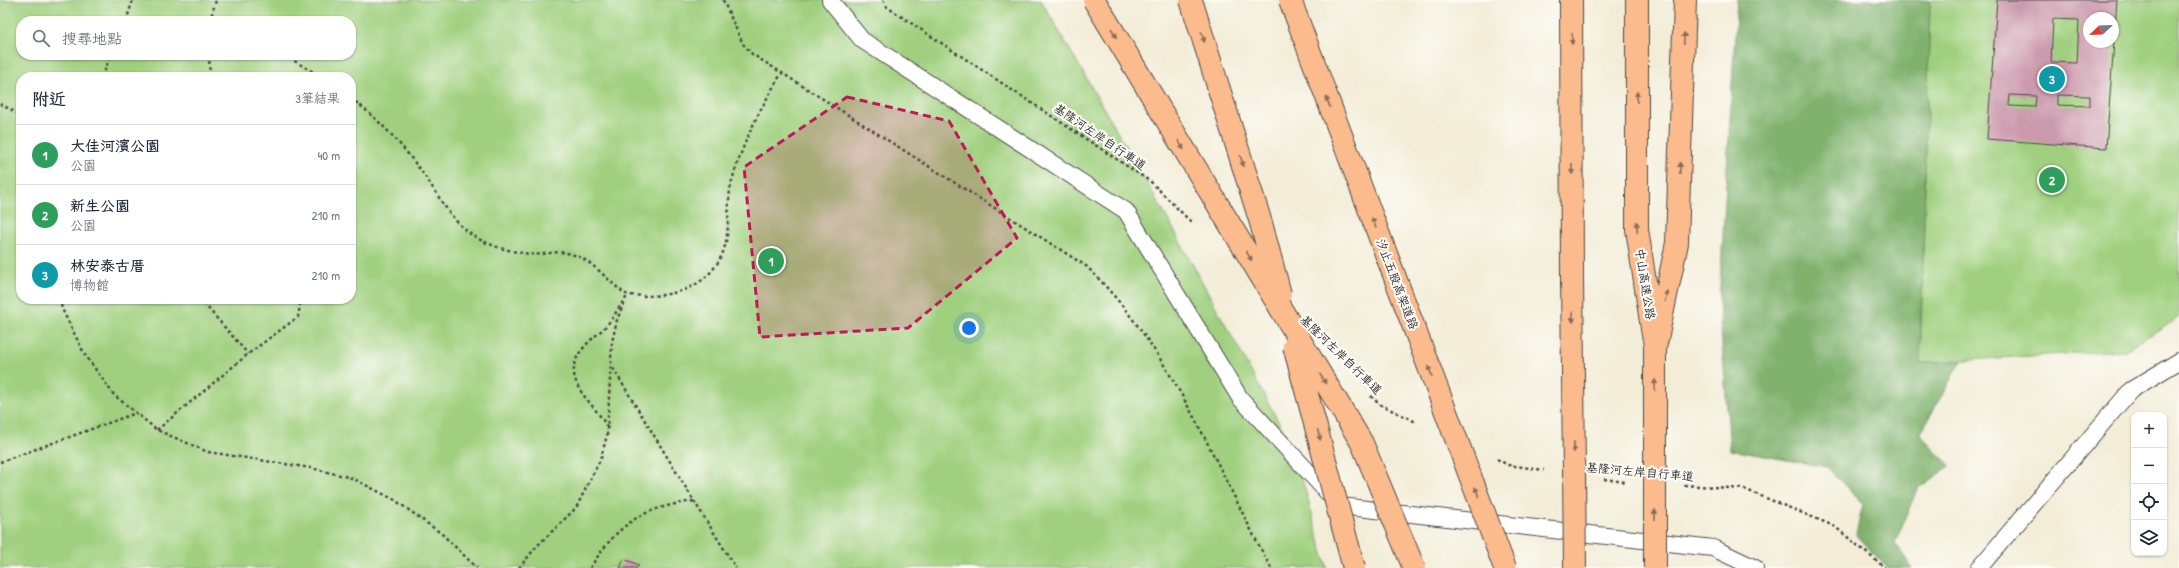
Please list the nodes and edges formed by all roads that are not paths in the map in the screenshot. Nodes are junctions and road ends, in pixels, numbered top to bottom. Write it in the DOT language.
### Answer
graph roads {
  1 [pos="830,0"];
  2 [pos="1094,0"];
  3 [pos="1191,0"];
  4 [pos="1290,0"];
  5 [pos="1572,0"];
  6 [pos="1637,0"];
  7 [pos="1685,0"];
  8 [pos="1655,348"];
  9 [pos="2179,361"];
  10 [pos="1354,568"];
  11 [pos="1414,568"];
  12 [pos="1506,568"];
  13 [pos="1575,568"];
  14 [pos="1654,568"];
  15 [pos="1755,568"];
  16 [pos="1979,568"];
  1 -- 15 [label="lane"];
  2 -- 11 [label="highway, one-way, bridge"];
  3 -- 10 [label="highway, one-way, bridge"];
  12 -- 4 [label="highway, 汐止五股高架道路, one-way, bridge"];
  5 -- 13 [label="highway, one-way, bridge"];
  8 -- 6 [label="highway, 中山高速公路, one-way"];
  8 -- 7 [label="highway, one-way"];
  14 -- 8 [label="highway, 中山高速公路, one-way, bridge"];
  9 -- 16 [label="lane"];
}
